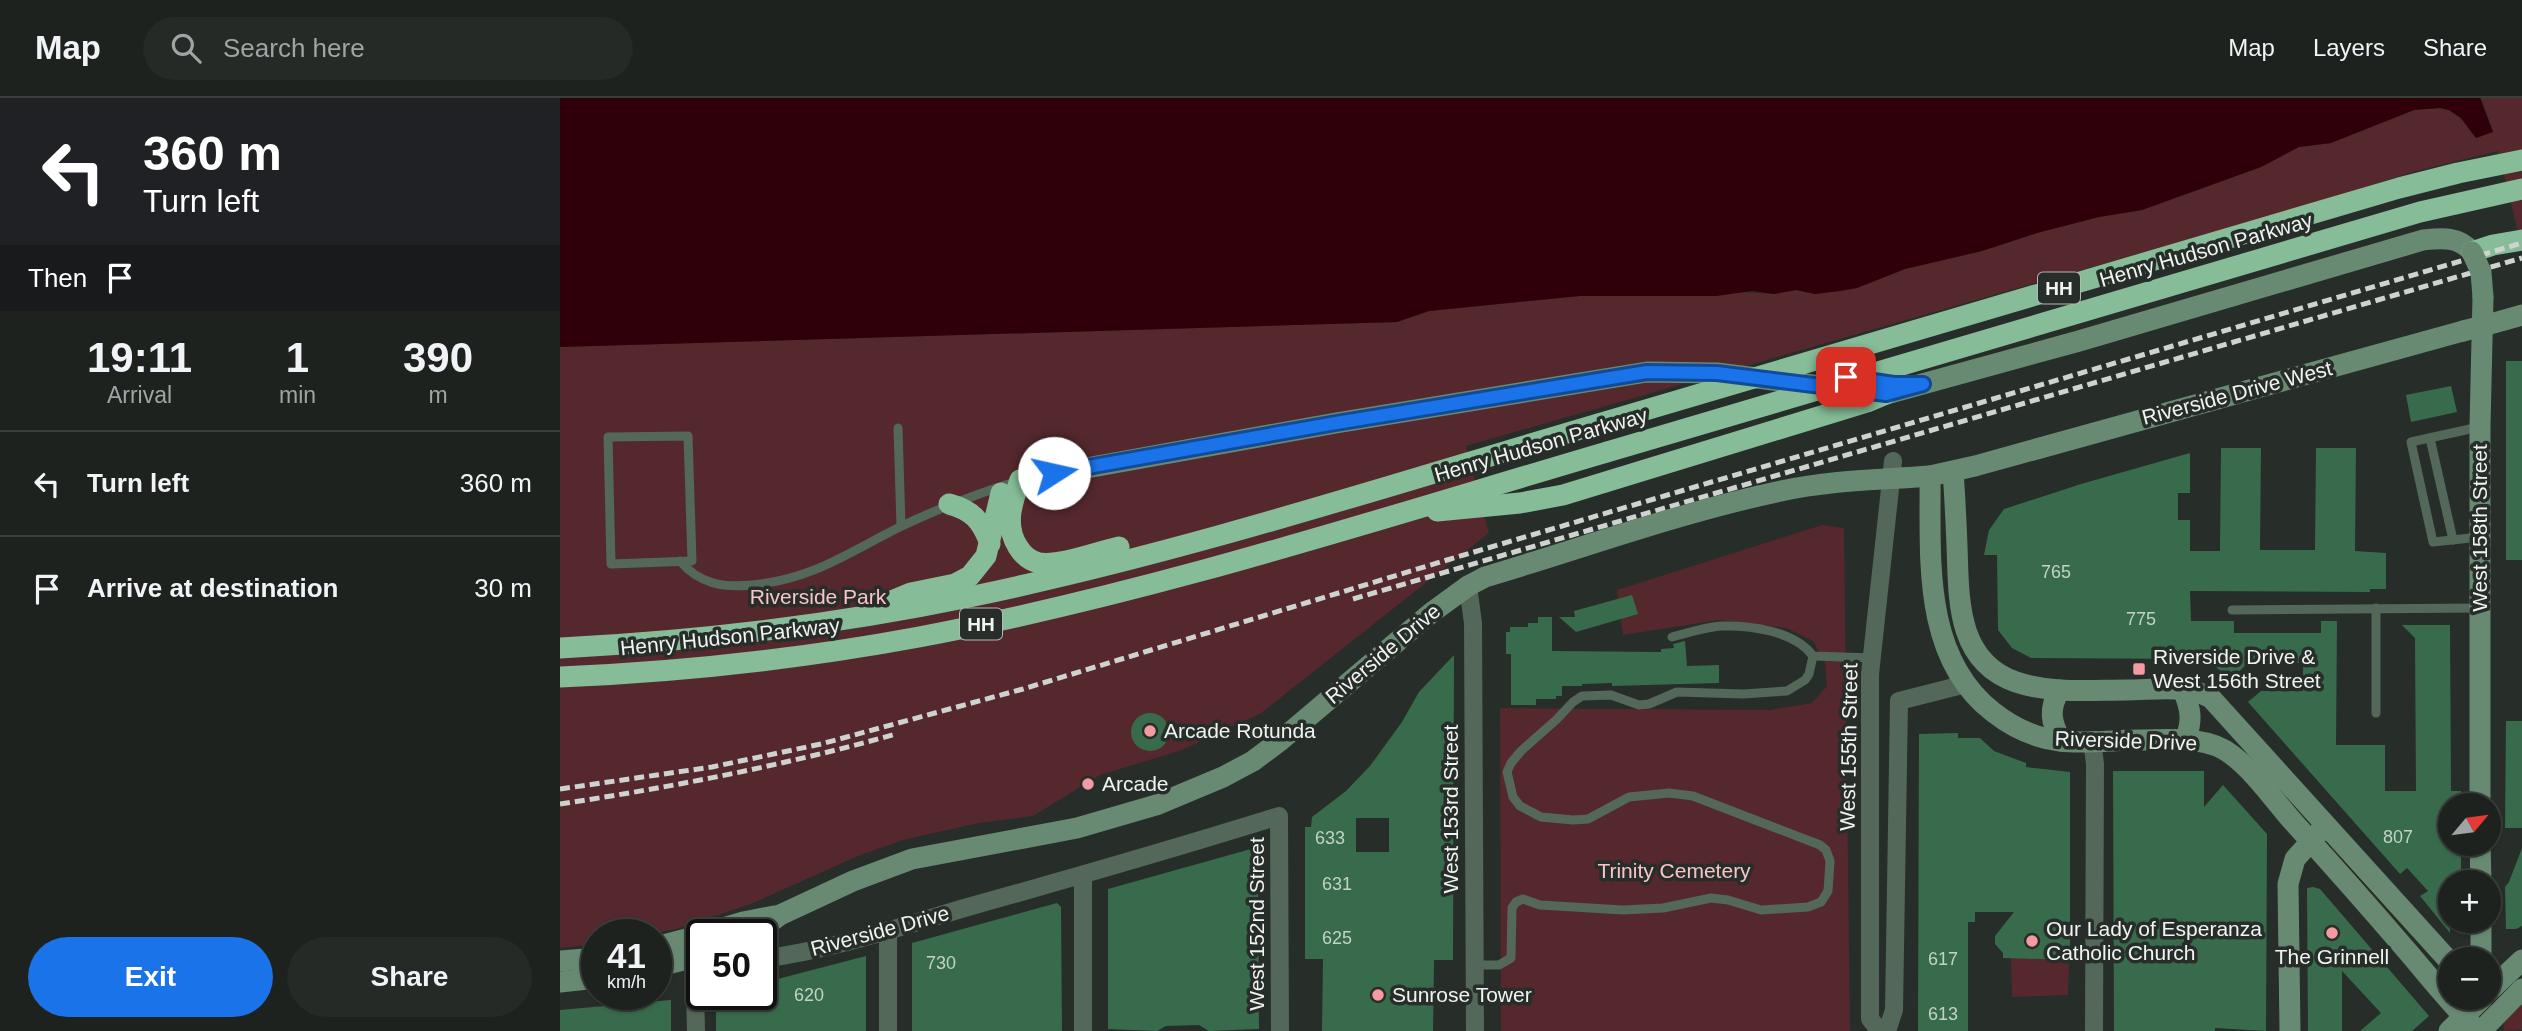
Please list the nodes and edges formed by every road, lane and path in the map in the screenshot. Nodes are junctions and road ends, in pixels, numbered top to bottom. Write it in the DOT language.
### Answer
graph roads {
  1 [pos="2522,160"];
  2 [pos="2522,189"];
  3 [pos="2522,240"];
  4 [pos="2472,252"];
  5 [pos="2522,315"];
  6 [pos="1647,372"];
  7 [pos="1923,384"];
  8 [pos="1886,394"];
  9 [pos="2480,426"];
  10 [pos="898,428"];
  11 [pos="2430,438"];
  12 [pos="1893,461"];
  13 [pos="1953,472"];
  14 [pos="1930,475"];
  15 [pos="1020,480"];
  16 [pos="949,504"];
  17 [pos="1390,516"];
  18 [pos="901,526"];
  19 [pos="2480,537"];
  20 [pos="1208,539"];
  21 [pos="2453,540"];
  22 [pos="990,544"];
  23 [pos="680,561"];
  24 [pos="1468,586"];
  25 [pos="2376,608"];
  26 [pos="2479,608"];
  27 [pos="2232,610"];
  28 [pos="851,619"];
  29 [pos="1672,637"];
  30 [pos="560,648"];
  31 [pos="1813,656"];
  32 [pos="1872,658"];
  33 [pos="560,677"];
  34 [pos="1966,684"];
  35 [pos="2060,690"];
  36 [pos="2183,690"];
  37 [pos="2376,713"];
  38 [pos="2092,740"];
  39 [pos="2185,740"];
  40 [pos="2062,741"];
  41 [pos="2480,793"];
  42 [pos="1279,816"];
  43 [pos="2327,824"];
  44 [pos="2311,841"];
  45 [pos="1083,876"];
  46 [pos="780,915"];
  47 [pos="759,919"];
  48 [pos="775,919"];
  49 [pos="888,930"];
  50 [pos="2438,949"];
  51 [pos="777,956"];
  52 [pos="581,959"];
  53 [pos="2522,960"];
  54 [pos="560,961"];
  55 [pos="1474,965"];
  56 [pos="581,980"];
  57 [pos="2501,980"];
  58 [pos="560,982"];
  59 [pos="2522,989"];
  60 [pos="697,1010"];
  61 [pos="2478,1010"];
  62 [pos="2470,1028"];
  63 [pos="696,1031"];
  64 [pos="888,1031"];
  65 [pos="1083,1031"];
  66 [pos="1280,1031"];
  67 [pos="1475,1031"];
  68 [pos="1880,1031"];
  69 [pos="1886,1031"];
  70 [pos="2094,1031"];
  71 [pos="2290,1031"];
  1 -- 20 [label="highway, Henry Hudson Parkway / HH, bridge"];
  2 -- 17 [label="highway, Henry Hudson Parkway / HH, bridge"];
  3 -- 4 [label="highway"];
  4 -- 7 [label="main road"];
  4 -- 9 [label="main road, West 158th Street, bridge"];
  5 -- 13 [label="main road, Riverside Drive West, bridge"];
  6 -- 7 [label="main road"];
  6 -- 8 [label="main road"];
  6 -- 15 [label="main road"];
  7 -- 8 [label="main road"];
  8 -- 17 [label="highway"];
  9 -- 11 [label="lane"];
  9 -- 19 [label="main road, West 158th Street"];
  10 -- 18 [label="lane"];
  11 -- 21 [label="lane"];
  11 -- 21 [label="lane"];
  12 -- 32 [label="street, West 155th Street"];
  13 -- 14 [label="main road, Riverside Drive"];
  13 -- 35 [label="main road"];
  14 -- 24 [label="main road, Riverside Drive, bridge"];
  14 -- 34 [label="main road, Riverside Drive"];
  15 -- 16 [label="lane"];
  15 -- 20 [label="highway"];
  15 -- 22 [label="highway"];
  16 -- 18 [label="lane"];
  16 -- 22 [label="highway"];
  17 -- 33 [label="highway, Henry Hudson Parkway / HH"];
  18 -- 23 [label="lane"];
  19 -- 21 [label="lane"];
  19 -- 26 [label="main road, West 158th Street"];
  20 -- 28 [label="highway, Henry Hudson Parkway / HH"];
  22 -- 28 [label="highway"];
  23 -- 23 [label="lane"];
  24 -- 46 [label="main road, Riverside Drive"];
  24 -- 55 [label="street, West 153rd Street"];
  25 -- 26 [label="lane"];
  25 -- 27 [label="lane"];
  25 -- 37 [label="lane"];
  26 -- 41 [label="main road, West 158th Street"];
  28 -- 30 [label="highway, Henry Hudson Parkway / HH"];
  29 -- 31 [label="lane"];
  31 -- 32 [label="lane"];
  31 -- 55 [label="lane"];
  32 -- 68 [label="street, West 155th Street"];
  34 -- 40 [label="main road, Riverside Drive"];
  34 -- 69 [label="street"];
  35 -- 36 [label="main road"];
  35 -- 40 [label="main road"];
  36 -- 39 [label="main road"];
  36 -- 43 [label="main road"];
  38 -- 39 [label="main road, Riverside Drive"];
  38 -- 40 [label="main road, Riverside Drive"];
  38 -- 70 [label="street"];
  39 -- 44 [label="main road, Riverside Drive"];
  42 -- 45 [label="street, Riverside Drive"];
  42 -- 66 [label="street, West 152nd Street"];
  43 -- 44 [label="main road"];
  43 -- 50 [label="main road"];
  44 -- 62 [label="main road, Riverside Drive"];
  44 -- 71 [label="main road"];
  45 -- 49 [label="street, Riverside Drive"];
  45 -- 65 [label="street"];
  46 -- 47 [label="main road, Riverside Drive"];
  46 -- 48 [label="main road, Riverside Drive"];
  49 -- 51 [label="street, Riverside Drive"];
  49 -- 64 [label="street"];
  52 -- 54 [label="main road"];
  53 -- 57 [label="main road"];
  55 -- 67 [label="street, West 153rd Street"];
  56 -- 58 [label="main road"];
  59 -- 62 [label="main road"];
  60 -- 63 [label="street"];
  61 -- 62 [label="main road"];
}
